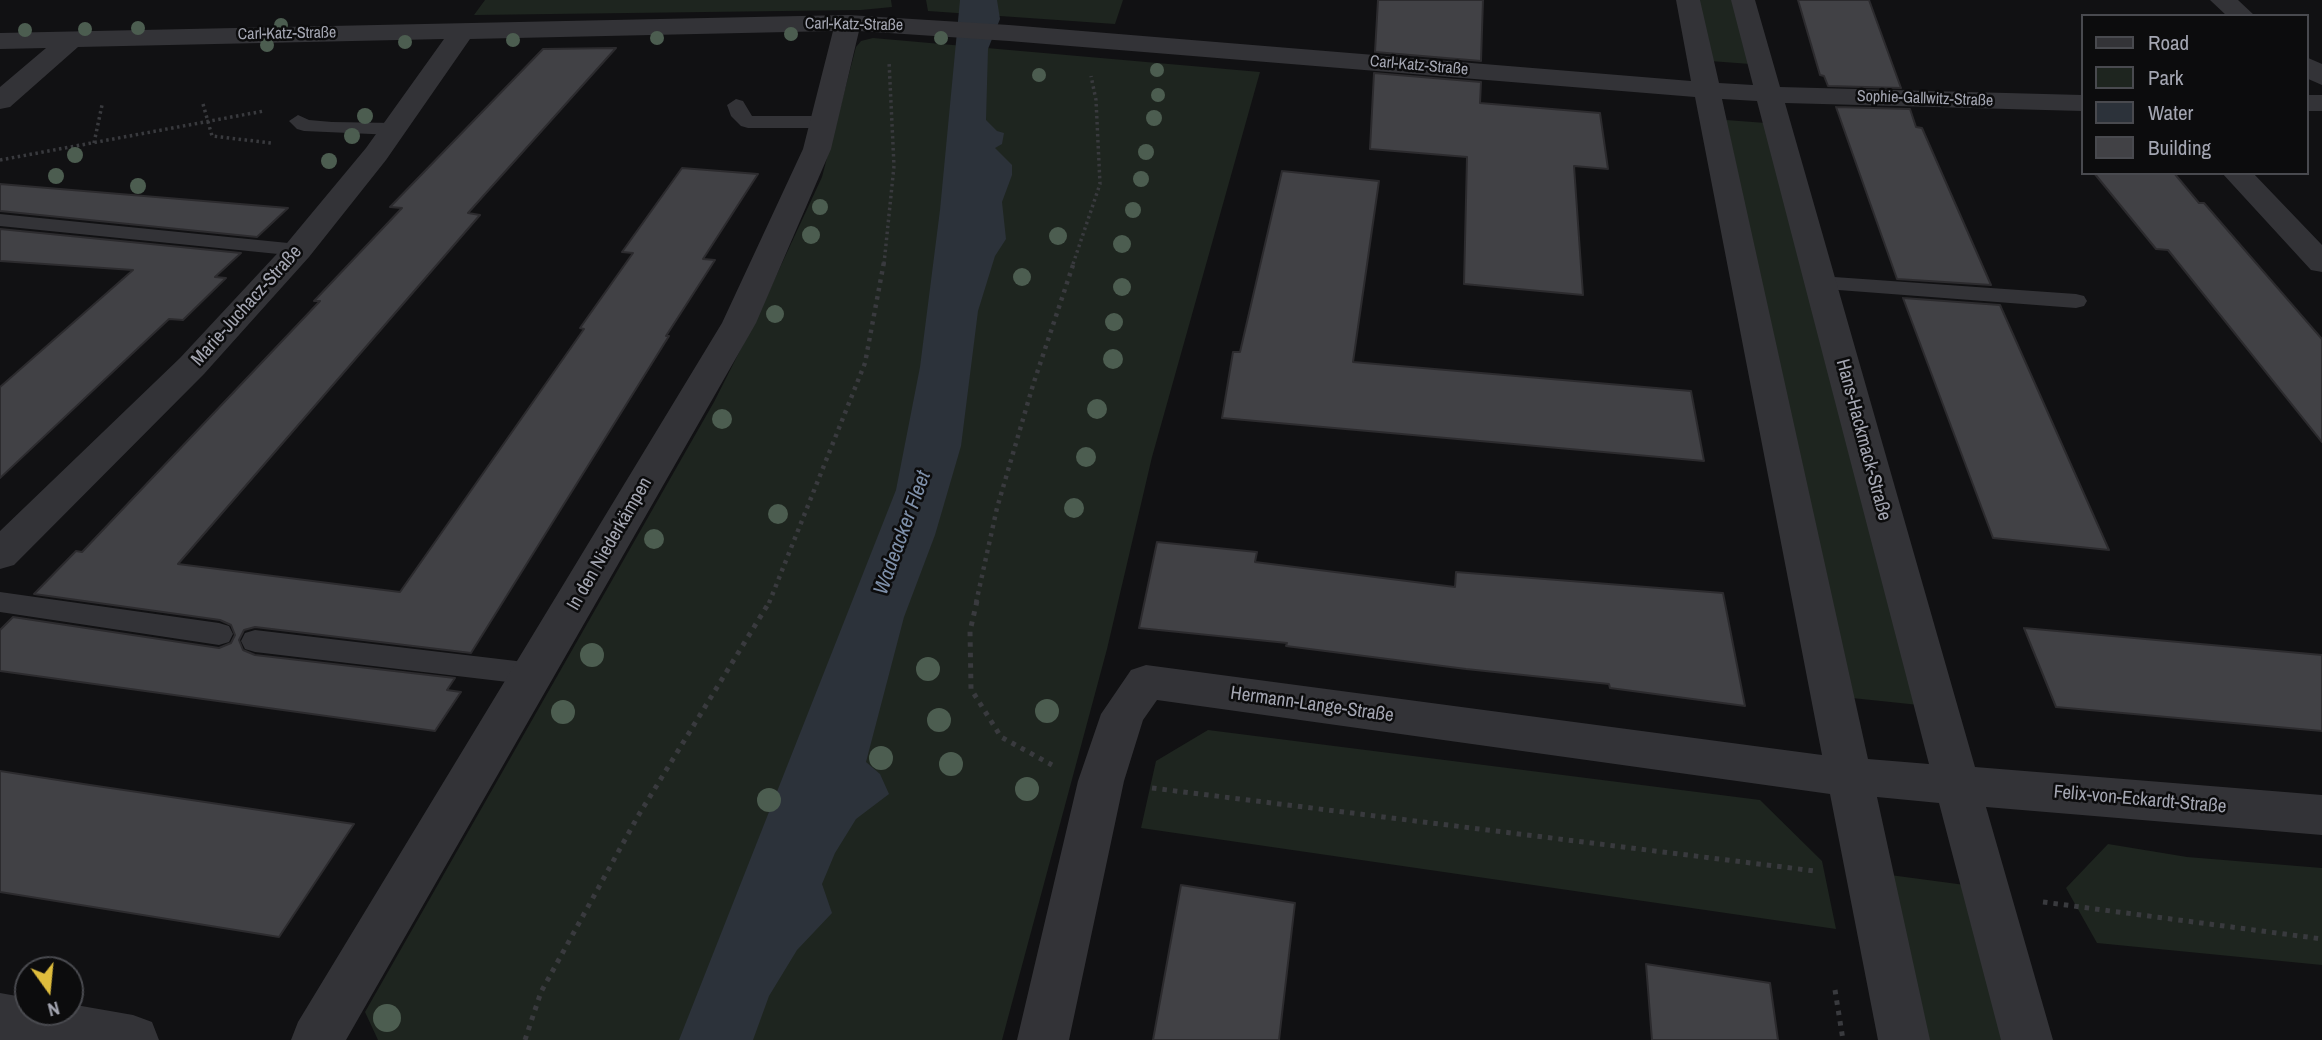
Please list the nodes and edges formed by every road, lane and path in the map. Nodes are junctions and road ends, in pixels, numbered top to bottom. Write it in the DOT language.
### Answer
graph roads {
  1 [pos="1688,0"];
  2 [pos="1743,0"];
  3 [pos="2222,0"];
  4 [pos="2240,14"];
  5 [pos="848,23"];
  6 [pos="887,25"];
  7 [pos="463,30"];
  8 [pos="73,38"];
  9 [pos="1083,38"];
  10 [pos="0,41"];
  11 [pos="1705,90"];
  12 [pos="1769,94"];
  13 [pos="0,101"];
  14 [pos="2080,103"];
  15 [pos="102,105"];
  16 [pos="736,105"];
  17 [pos="277,109"];
  18 [pos="298,121"];
  19 [pos="824,121"];
  20 [pos="394,129"];
  21 [pos="94,143"];
  22 [pos="0,160"];
  23 [pos="2238,175"];
  24 [pos="0,220"];
  25 [pos="299,250"];
  26 [pos="2322,263"];
  27 [pos="1820,283"];
  28 [pos="2076,301"];
  29 [pos="0,555"];
  30 [pos="0,602"];
  31 [pos="219,634"];
  32 [pos="255,641"];
  33 [pos="533,674"];
  34 [pos="1851,776"];
  35 [pos="1101,781"];
  36 [pos="1959,785"];
  37 [pos="2322,815"];
  38 [pos="1815,871"];
  39 [pos="2039,901"];
  40 [pos="2322,939"];
  41 [pos="0,1018"];
  42 [pos="133,1040"];
  43 [pos="317,1040"];
  44 [pos="525,1040"];
  45 [pos="1043,1040"];
  46 [pos="1904,1040"];
  47 [pos="2027,1040"];
  1 -- 11 [label="street"];
  2 -- 12 [label="street, Hans-Hackmack-Straße"];
  3 -- 4 [label="street"];
  5 -- 6 [label="street, Carl-Katz-Straße"];
  5 -- 7 [label="street, Carl-Katz-Straße"];
  5 -- 19 [label="street, In den Niederkämpen"];
  6 -- 9 [label="street, Carl-Katz-Straße"];
  6 -- 44 [label="path"];
  7 -- 8 [label="street, Carl-Katz-Straße"];
  7 -- 20 [label="street, Marie-Juchacz-Straße"];
  8 -- 10 [label="street, Carl-Katz-Straße"];
  8 -- 13 [label="street"];
  9 -- 11 [label="street, Carl-Katz-Straße"];
  9 -- 35 [label="path"];
  11 -- 12 [label="street"];
  11 -- 34 [label="street"];
  12 -- 14 [label="street, Sophie-Gallwitz-Straße"];
  12 -- 27 [label="street, Hans-Hackmack-Straße"];
  15 -- 21 [label="path"];
  16 -- 19 [label="lane"];
  17 -- 21 [label="path"];
  18 -- 20 [label="lane"];
  19 -- 33 [label="street, In den Niederkämpen"];
  20 -- 25 [label="street, Marie-Juchacz-Straße"];
  21 -- 22 [label="path"];
  23 -- 26 [label="street"];
  24 -- 25 [label="lane"];
  25 -- 29 [label="street, Marie-Juchacz-Straße"];
  27 -- 28 [label="lane"];
  27 -- 36 [label="street, Hans-Hackmack-Straße"];
  30 -- 31 [label="lane"];
  32 -- 33 [label="lane"];
  33 -- 43 [label="street, In den Niederkämpen"];
  34 -- 35 [label="street, Hermann-Lange-Straße"];
  34 -- 36 [label="street"];
  34 -- 46 [label="street"];
  35 -- 38 [label="path"];
  35 -- 45 [label="street, Hermann-Lange-Straße"];
  36 -- 37 [label="street, Felix-von-Eckardt-Straße"];
  36 -- 47 [label="street, Hans-Hackmack-Straße"];
  39 -- 40 [label="path"];
  41 -- 42 [label="street"];
}
